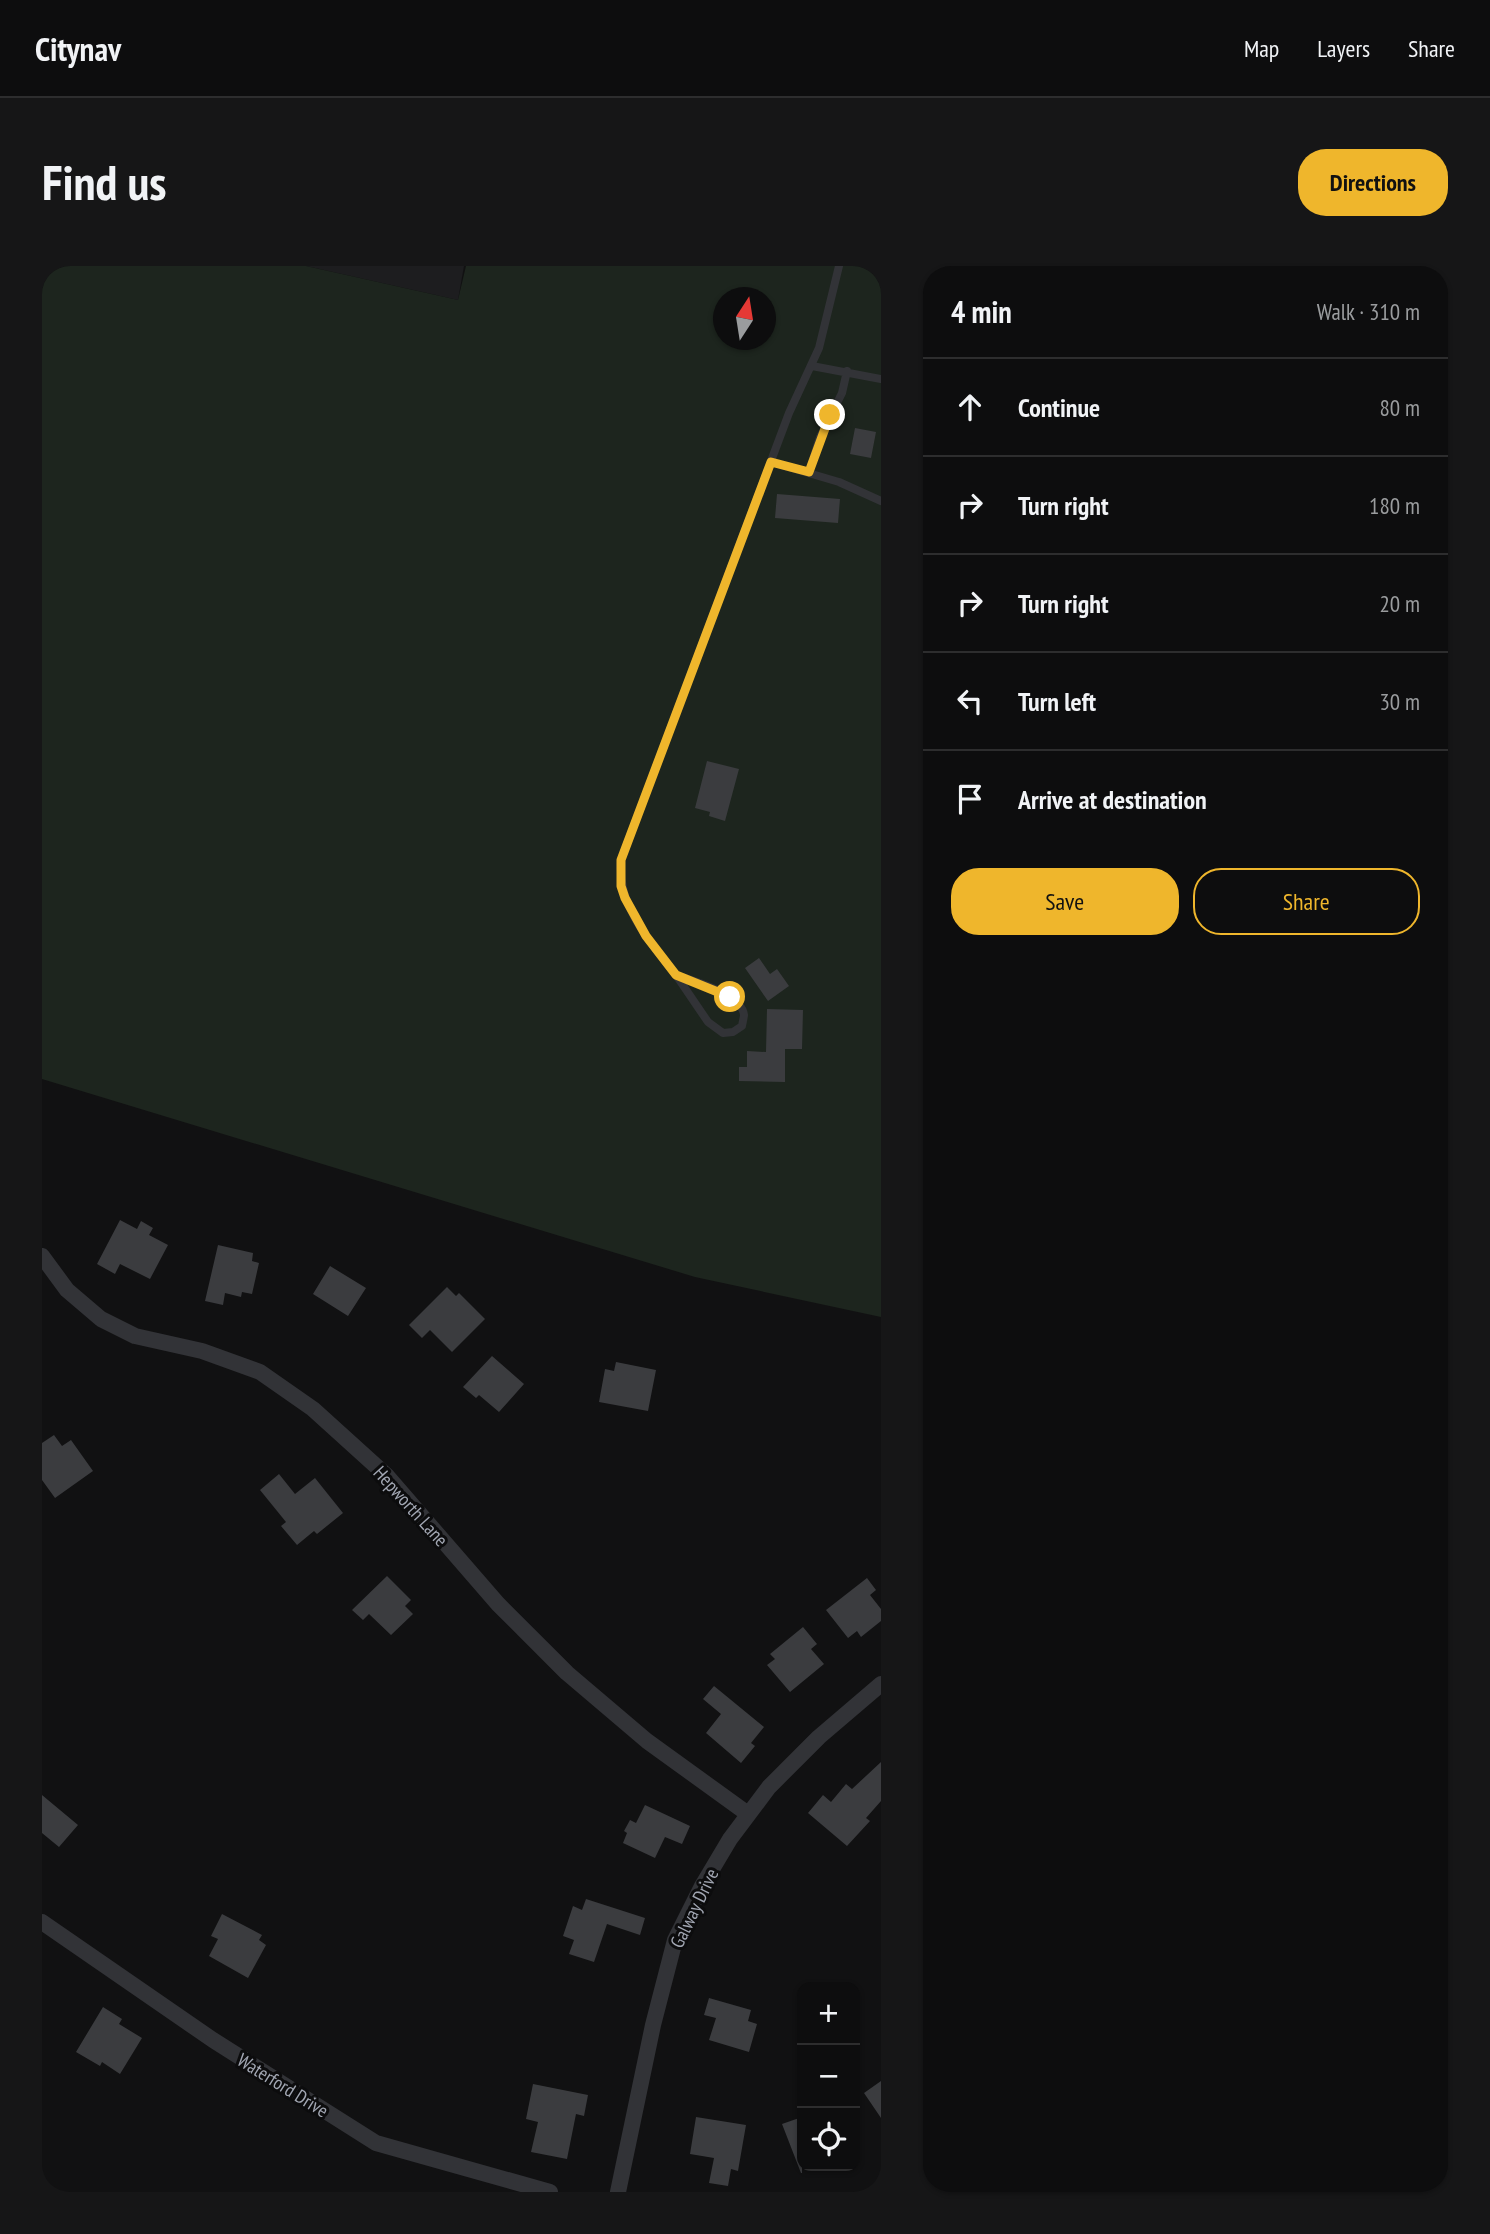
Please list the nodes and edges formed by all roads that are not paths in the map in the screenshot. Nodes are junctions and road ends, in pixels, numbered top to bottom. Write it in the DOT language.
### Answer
graph roads {
  1 [pos="839,266"];
  2 [pos="811,366"];
  3 [pos="847,371"];
  4 [pos="881,379"];
  5 [pos="771,462"];
  6 [pos="809,472"];
  7 [pos="881,500"];
  8 [pos="676,975"];
  9 [pos="42,1256"];
  10 [pos="881,1684"];
  11 [pos="748,1814"];
  12 [pos="42,1922"];
  13 [pos="550,2192"];
  14 [pos="618,2192"];
  1 -- 2 [label="lane"];
  2 -- 3 [label="lane"];
  2 -- 5 [label="lane"];
  3 -- 4 [label="lane"];
  3 -- 6 [label="lane"];
  5 -- 6 [label="lane"];
  5 -- 8 [label="lane"];
  6 -- 7 [label="lane"];
  8 -- 8 [label="lane"];
  9 -- 11 [label="street, Hepworth Lane"];
  10 -- 11 [label="street, Galway Drive"];
  11 -- 14 [label="street, Galway Drive"];
  12 -- 13 [label="street, Waterford Drive"];
}
